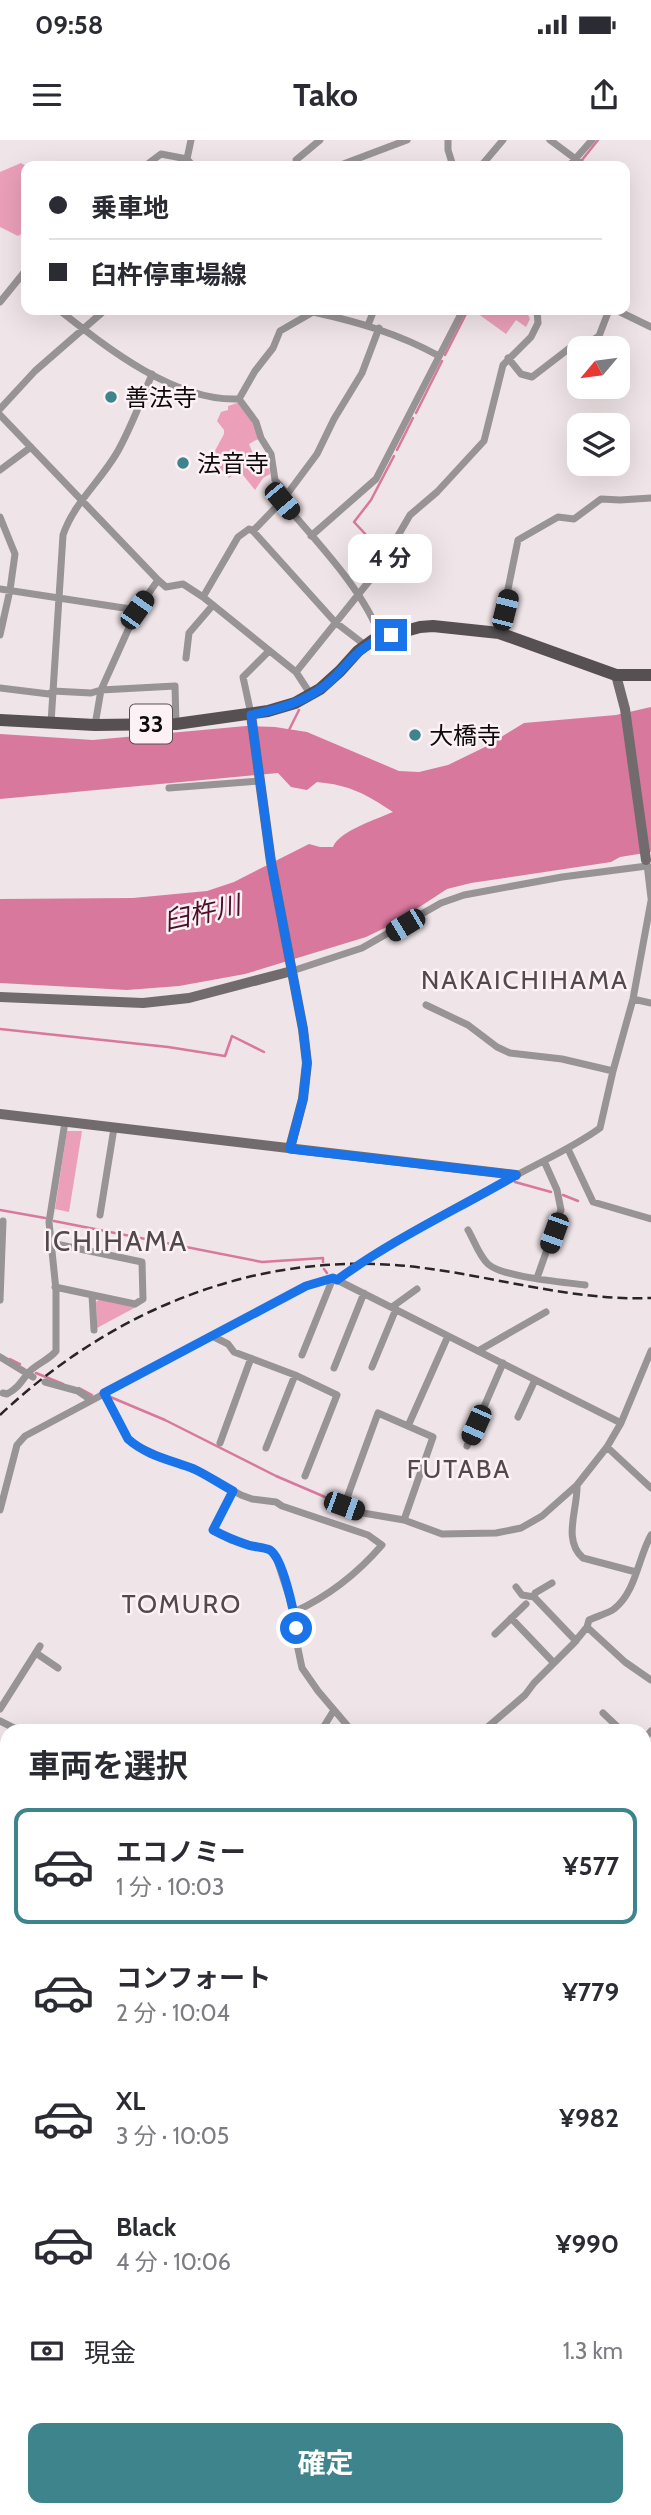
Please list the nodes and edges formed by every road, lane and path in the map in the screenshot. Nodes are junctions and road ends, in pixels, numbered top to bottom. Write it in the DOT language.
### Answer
graph roads {
  1 [pos="191,140"];
  2 [pos="320,140"];
  3 [pos="407,140"];
  4 [pos="448,140"];
  5 [pos="503,140"];
  6 [pos="550,140"];
  7 [pos="592,140"];
  8 [pos="187,159"];
  9 [pos="576,159"];
  10 [pos="152,161"];
  11 [pos="296,161"];
  12 [pos="351,161"];
  13 [pos="451,161"];
  14 [pos="485,161"];
  15 [pos="579,161"];
  16 [pos="21,283"];
  17 [pos="0,302"];
  18 [pos="65,315"];
  19 [pos="99,315"];
  20 [pos="301,315"];
  21 [pos="326,315"];
  22 [pos="371,315"];
  23 [pos="460,315"];
  24 [pos="538,315"];
  25 [pos="607,315"];
  26 [pos="626,315"];
  27 [pos="368,325"];
  28 [pos="651,327"];
  29 [pos="379,328"];
  30 [pos="83,329"];
  31 [pos="439,356"];
  32 [pos="508,358"];
  33 [pos="152,374"];
  34 [pos="239,399"];
  35 [pos="0,408"];
  36 [pos="0,415"];
  37 [pos="30,447"];
  38 [pos="0,470"];
  39 [pos="285,498"];
  40 [pos="651,498"];
  41 [pos="81,501"];
  42 [pos="0,517"];
  43 [pos="253,531"];
  44 [pos="311,536"];
  45 [pos="158,580"];
  46 [pos="0,589"];
  47 [pos="10,590"];
  48 [pos="359,592"];
  49 [pos="58,597"];
  50 [pos="203,597"];
  51 [pos="213,605"];
  52 [pos="137,610"];
  53 [pos="335,622"];
  54 [pos="499,633"];
  55 [pos="0,635"];
  56 [pos="382,638"];
  57 [pos="365,645"];
  58 [pos="269,651"];
  59 [pos="186,658"];
  60 [pos="296,673"];
  61 [pos="616,675"];
  62 [pos="651,675"];
  63 [pos="0,688"];
  64 [pos="101,690"];
  65 [pos="53,691"];
  66 [pos="311,695"];
  67 [pos="0,720"];
  68 [pos="253,720"];
  69 [pos="50,724"];
  70 [pos="176,724"];
  71 [pos="94,725"];
  72 [pos="259,779"];
  73 [pos="169,788"];
  74 [pos="648,864"];
  75 [pos="651,899"];
  76 [pos="291,967"];
  77 [pos="0,997"];
  78 [pos="633,999"];
  79 [pos="651,1003"];
  80 [pos="426,1005"];
  81 [pos="613,1071"];
  82 [pos="0,1114"];
  83 [pos="65,1122"];
  84 [pos="114,1128"];
  85 [pos="290,1149"];
  86 [pos="568,1149"];
  87 [pos="544,1161"];
  88 [pos="516,1175"];
  89 [pos="100,1215"];
  90 [pos="651,1219"];
  91 [pos="2,1226"];
  92 [pos="468,1230"];
  93 [pos="51,1243"];
  94 [pos="1,1269"];
  95 [pos="537,1278"];
  96 [pos="335,1279"];
  97 [pos="584,1285"];
  98 [pos="55,1287"];
  99 [pos="417,1289"];
  100 [pos="364,1293"];
  101 [pos="92,1295"];
  102 [pos="0,1300"];
  103 [pos="394,1308"];
  104 [pos="546,1312"];
  105 [pos="94,1330"];
  106 [pos="212,1336"];
  107 [pos="448,1336"];
  108 [pos="478,1351"];
  109 [pos="302,1355"];
  110 [pos="650,1355"];
  111 [pos="0,1357"];
  112 [pos="251,1358"];
  113 [pos="503,1363"];
  114 [pos="372,1367"];
  115 [pos="334,1368"];
  116 [pos="30,1375"];
  117 [pos="295,1375"];
  118 [pos="535,1380"];
  119 [pos="45,1382"];
  120 [pos="3,1393"];
  121 [pos="104,1393"];
  122 [pos="91,1399"];
  123 [pos="518,1417"];
  124 [pos="621,1423"];
  125 [pos="408,1426"];
  126 [pos="220,1443"];
  127 [pos="467,1446"];
  128 [pos="607,1447"];
  129 [pos="266,1448"];
  130 [pos="305,1476"];
  131 [pos="577,1485"];
  132 [pos="651,1488"];
  133 [pos="233,1491"];
  134 [pos="0,1510"];
  135 [pos="404,1521"];
  136 [pos="651,1535"];
  137 [pos="636,1572"];
  138 [pos="552,1583"];
  139 [pos="516,1587"];
  140 [pos="534,1597"];
  141 [pos="526,1604"];
  142 [pos="294,1612"];
  143 [pos="511,1618"];
  144 [pos="587,1627"];
  145 [pos="495,1634"];
  146 [pos="576,1641"];
  147 [pos="554,1663"];
  148 [pos="58,1668"];
  149 [pos="651,1680"];
  150 [pos="0,1709"];
  151 [pos="334,1710"];
  152 [pos="603,1713"];
  153 [pos="325,1724"];
  154 [pos="346,1724"];
  155 [pos="491,1724"];
  156 [pos="615,1724"];
  1 -- 8 [label="street"];
  2 -- 11 [label="street"];
  3 -- 12 [label="street"];
  4 -- 13 [label="street"];
  5 -- 14 [label="street"];
  6 -- 9 [label="street"];
  7 -- 9 [label="street"];
  8 -- 10 [label="street"];
  9 -- 15 [label="street"];
  16 -- 17 [label="street"];
  18 -- 30 [label="street"];
  19 -- 30 [label="street"];
  20 -- 34 [label="street"];
  21 -- 27 [label="street"];
  22 -- 27 [label="street"];
  23 -- 31 [label="street"];
  24 -- 32 [label="street"];
  25 -- 32 [label="street"];
  26 -- 28 [label="street"];
  27 -- 29 [label="street"];
  29 -- 31 [label="street"];
  29 -- 39 [label="street"];
  30 -- 33 [label="street"];
  30 -- 35 [label="street"];
  31 -- 44 [label="street"];
  32 -- 48 [label="street"];
  33 -- 34 [label="street"];
  33 -- 41 [label="street"];
  34 -- 39 [label="street"];
  36 -- 37 [label="street"];
  37 -- 38 [label="street"];
  37 -- 41 [label="street"];
  39 -- 43 [label="street"];
  39 -- 44 [label="street"];
  40 -- 54 [label="street"];
  41 -- 45 [label="street"];
  41 -- 49 [label="street"];
  42 -- 47 [label="street"];
  43 -- 50 [label="street"];
  43 -- 53 [label="street"];
  44 -- 48 [label="street"];
  45 -- 50 [label="street"];
  45 -- 52 [label="street"];
  46 -- 47 [label="street"];
  47 -- 49 [label="street"];
  47 -- 55 [label="street"];
  48 -- 53 [label="street"];
  48 -- 56 [label="street"];
  49 -- 52 [label="street"];
  49 -- 65 [label="street"];
  50 -- 51 [label="street"];
  51 -- 58 [label="street"];
  51 -- 59 [label="street"];
  52 -- 64 [label="street"];
  53 -- 57 [label="street"];
  53 -- 60 [label="street"];
  54 -- 56 [label="main road, 33"];
  54 -- 61 [label="main road, 33"];
  56 -- 57 [label="main road, 33"];
  57 -- 66 [label="main road, 33"];
  58 -- 60 [label="street"];
  58 -- 68 [label="street"];
  60 -- 66 [label="street"];
  61 -- 62 [label="main road, 33"];
  61 -- 74 [label="street"];
  63 -- 65 [label="street"];
  64 -- 65 [label="street"];
  64 -- 70 [label="street"];
  64 -- 71 [label="street"];
  65 -- 69 [label="street"];
  66 -- 68 [label="main road, 33"];
  67 -- 69 [label="main road, 33"];
  68 -- 70 [label="main road, 33"];
  68 -- 72 [label="street"];
  69 -- 71 [label="main road, 33"];
  70 -- 71 [label="main road, 33"];
  72 -- 73 [label="street"];
  72 -- 76 [label="street"];
  74 -- 75 [label="street"];
  74 -- 76 [label="street"];
  75 -- 78 [label="street"];
  76 -- 77 [label="street"];
  76 -- 85 [label="street"];
  78 -- 79 [label="street"];
  78 -- 81 [label="street"];
  80 -- 81 [label="street"];
  81 -- 86 [label="street"];
  82 -- 83 [label="street"];
  83 -- 84 [label="street"];
  83 -- 93 [label="street"];
  84 -- 85 [label="street"];
  84 -- 89 [label="street"];
  85 -- 88 [label="street"];
  86 -- 87 [label="street"];
  86 -- 90 [label="street"];
  87 -- 88 [label="street"];
  87 -- 95 [label="street"];
  88 -- 96 [label="street"];
  91 -- 94 [label="street"];
  92 -- 95 [label="street"];
  93 -- 98 [label="street"];
  93 -- 101 [label="street"];
  94 -- 102 [label="street"];
  95 -- 97 [label="street"];
  96 -- 100 [label="street"];
  96 -- 106 [label="street"];
  96 -- 109 [label="street"];
  98 -- 101 [label="street"];
  98 -- 116 [label="street"];
  99 -- 103 [label="street"];
  100 -- 103 [label="street"];
  100 -- 115 [label="street"];
  101 -- 105 [label="street"];
  103 -- 107 [label="street"];
  103 -- 114 [label="street"];
  104 -- 108 [label="street"];
  106 -- 112 [label="street"];
  106 -- 121 [label="street"];
  107 -- 108 [label="street"];
  107 -- 125 [label="street"];
  108 -- 113 [label="street"];
  110 -- 124 [label="street"];
  111 -- 116 [label="street"];
  112 -- 117 [label="street"];
  112 -- 126 [label="street"];
  113 -- 118 [label="street"];
  113 -- 127 [label="street"];
  116 -- 120 [label="street"];
  117 -- 129 [label="street"];
  117 -- 130 [label="street"];
  118 -- 123 [label="street"];
  118 -- 124 [label="street"];
  119 -- 122 [label="street"];
  121 -- 122 [label="street"];
  121 -- 133 [label="street"];
  122 -- 134 [label="street"];
  124 -- 128 [label="street"];
  125 -- 135 [label="street"];
  125 -- 135 [label="street"];
  128 -- 131 [label="street"];
  128 -- 132 [label="street"];
  131 -- 135 [label="street"];
  131 -- 137 [label="street"];
  133 -- 142 [label="street"];
  133 -- 142 [label="street"];
  136 -- 137 [label="street"];
  137 -- 144 [label="street"];
  138 -- 140 [label="street"];
  139 -- 140 [label="street"];
  140 -- 146 [label="street"];
  141 -- 143 [label="street"];
  142 -- 151 [label="street"];
  143 -- 145 [label="street"];
  143 -- 147 [label="street"];
  144 -- 146 [label="street"];
  144 -- 149 [label="street"];
  146 -- 147 [label="street"];
  147 -- 155 [label="street"];
  148 -- 150 [label="street"];
  151 -- 153 [label="street"];
  151 -- 154 [label="street"];
  152 -- 156 [label="street"];
}
